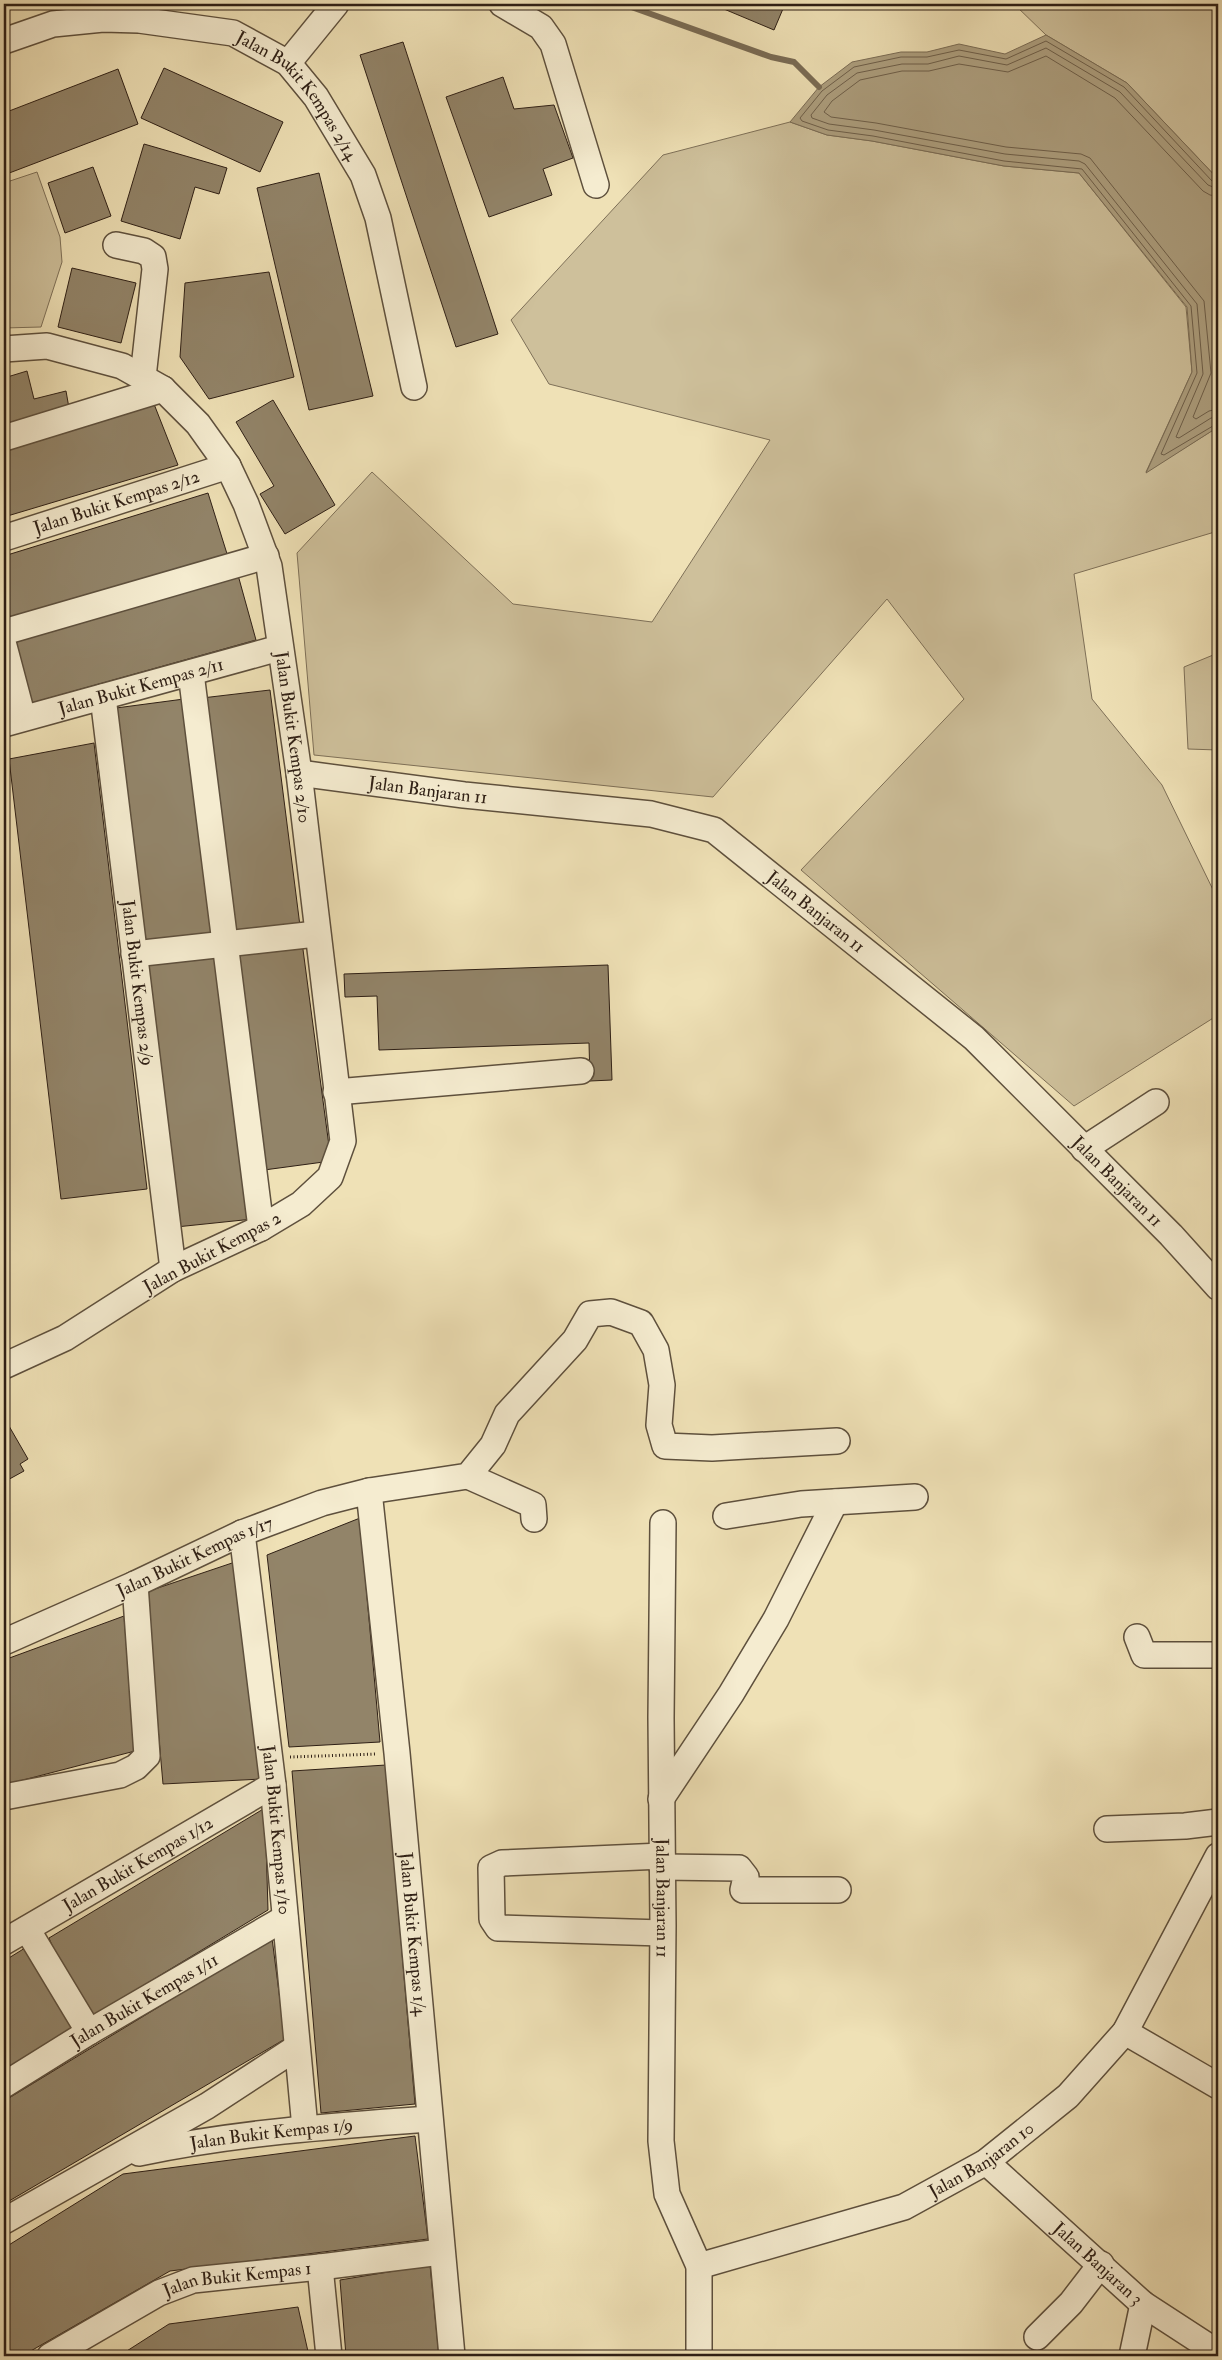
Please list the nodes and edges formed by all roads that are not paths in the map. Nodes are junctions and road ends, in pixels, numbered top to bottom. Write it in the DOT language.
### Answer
graph roads {
  1 [pos="336,4"];
  2 [pos="502,4"];
  3 [pos="50,14"];
  4 [pos="4,41"];
  5 [pos="288,63"];
  6 [pos="596,185"];
  7 [pos="116,245"];
  8 [pos="4,350"];
  9 [pos="153,383"];
  10 [pos="414,387"];
  11 [pos="4,438"];
  12 [pos="228,466"];
  13 [pos="4,538"];
  14 [pos="266,556"];
  15 [pos="4,632"];
  16 [pos="4,646"];
  17 [pos="279,648"];
  18 [pos="191,672"];
  19 [pos="102,696"];
  20 [pos="13,721"];
  21 [pos="299,773"];
  22 [pos="316,934"];
  23 [pos="227,943"];
  24 [pos="134,954"];
  25 [pos="580,1070"];
  26 [pos="336,1092"];
  27 [pos="1156,1102"];
  28 [pos="342,1142"];
  29 [pos="1084,1149"];
  30 [pos="261,1228"];
  31 [pos="173,1269"];
  32 [pos="1218,1287"];
  33 [pos="4,1366"];
  34 [pos="837,1441"];
  35 [pos="468,1476"];
  36 [pos="915,1497"];
  37 [pos="370,1502"];
  38 [pos="835,1502"];
  39 [pos="726,1516"];
  40 [pos="534,1519"];
  41 [pos="663,1523"];
  42 [pos="242,1534"];
  43 [pos="135,1584"];
  44 [pos="1137,1637"];
  45 [pos="4,1642"];
  46 [pos="1218,1654"];
  47 [pos="273,1785"];
  48 [pos="4,1797"];
  49 [pos="661,1799"];
  50 [pos="1218,1822"];
  51 [pos="1107,1828"];
  52 [pos="1218,1856"];
  53 [pos="662,1862"];
  54 [pos="838,1890"];
  55 [pos="285,1918"];
  56 [pos="27,1929"];
  57 [pos="662,1934"];
  58 [pos="4,1942"];
  59 [pos="89,2032"];
  60 [pos="1125,2032"];
  61 [pos="296,2048"];
  62 [pos="4,2085"];
  63 [pos="1218,2085"];
  64 [pos="429,2119"];
  65 [pos="305,2128"];
  66 [pos="114,2158"];
  67 [pos="986,2162"];
  68 [pos="4,2221"];
  69 [pos="441,2252"];
  70 [pos="1101,2264"];
  71 [pos="700,2266"];
  72 [pos="320,2268"];
  73 [pos="1143,2304"];
  74 [pos="1037,2338"];
  75 [pos="50,2356"];
  76 [pos="329,2356"];
  77 [pos="452,2356"];
  78 [pos="699,2356"];
  79 [pos="1132,2356"];
  80 [pos="1217,2356"];
  1 -- 5 [label="street"];
  2 -- 6 [label="street"];
  3 -- 4 [label="street, Jalan Bukit Kempas 2/14"];
  3 -- 5 [label="street, Jalan Bukit Kempas 2/14"];
  5 -- 10 [label="street, Jalan Bukit Kempas 2/14"];
  7 -- 9 [label="street"];
  8 -- 9 [label="street, Jalan Bukit Kempas 2/10"];
  9 -- 11 [label="street"];
  9 -- 12 [label="street, Jalan Bukit Kempas 2/10"];
  12 -- 13 [label="street, Jalan Bukit Kempas 2/12"];
  12 -- 14 [label="street, Jalan Bukit Kempas 2/10"];
  14 -- 15 [label="street"];
  14 -- 17 [label="street, Jalan Bukit Kempas 2/10"];
  16 -- 20 [label="street"];
  17 -- 18 [label="street, Jalan Bukit Kempas 2/11"];
  17 -- 21 [label="street, Jalan Bukit Kempas 2/10"];
  18 -- 19 [label="street, Jalan Bukit Kempas 2/11"];
  18 -- 23 [label="street"];
  19 -- 20 [label="street, Jalan Bukit Kempas 2/11"];
  19 -- 24 [label="street, Jalan Bukit Kempas 2/9"];
  21 -- 22 [label="street, Jalan Bukit Kempas 2/10"];
  21 -- 29 [label="street, Jalan Banjaran 11"];
  22 -- 23 [label="street"];
  22 -- 26 [label="street, Jalan Bukit Kempas 2/10"];
  23 -- 24 [label="street"];
  23 -- 30 [label="street"];
  24 -- 31 [label="street, Jalan Bukit Kempas 2/9"];
  25 -- 26 [label="street"];
  26 -- 28 [label="street, Jalan Bukit Kempas 2/10"];
  27 -- 29 [label="street"];
  28 -- 30 [label="street, Jalan Bukit Kempas 2"];
  29 -- 32 [label="street, Jalan Banjaran 11"];
  30 -- 31 [label="street, Jalan Bukit Kempas 2"];
  31 -- 33 [label="street, Jalan Bukit Kempas 2"];
  34 -- 35 [label="street"];
  35 -- 37 [label="street, Jalan Bukit Kempas 1/17"];
  35 -- 40 [label="street"];
  36 -- 38 [label="street"];
  37 -- 42 [label="street, Jalan Bukit Kempas 1/17"];
  37 -- 64 [label="street, Jalan Bukit Kempas 1/4"];
  38 -- 39 [label="street"];
  38 -- 49 [label="street"];
  41 -- 49 [label="street, Jalan Banjaran 11"];
  42 -- 43 [label="street, Jalan Bukit Kempas 1/17"];
  42 -- 47 [label="street, Jalan Bukit Kempas 1/10"];
  43 -- 45 [label="street, Jalan Bukit Kempas 1/17"];
  43 -- 48 [label="street"];
  44 -- 46 [label="street"];
  47 -- 55 [label="street, Jalan Bukit Kempas 1/10"];
  47 -- 56 [label="street, Jalan Bukit Kempas 1/12"];
  49 -- 53 [label="street, Jalan Banjaran 11"];
  50 -- 51 [label="street"];
  52 -- 60 [label="street, Jalan Banjaran 10"];
  53 -- 54 [label="street"];
  53 -- 57 [label="street, Jalan Banjaran 11"];
  53 -- 57 [label="street"];
  55 -- 59 [label="street, Jalan Bukit Kempas 1/11"];
  55 -- 61 [label="street, Jalan Bukit Kempas 1/10"];
  56 -- 58 [label="street, Jalan Bukit Kempas 1/12"];
  56 -- 59 [label="street"];
  57 -- 71 [label="street, Jalan Banjaran 11"];
  59 -- 62 [label="street, Jalan Bukit Kempas 1/11"];
  60 -- 63 [label="street"];
  60 -- 67 [label="street, Jalan Banjaran 10"];
  61 -- 65 [label="street, Jalan Bukit Kempas 1/10"];
  61 -- 66 [label="street, Jalan Bukit Kempas 1/9"];
  64 -- 65 [label="street, Jalan Bukit Kempas 1/9"];
  64 -- 69 [label="street, Jalan Bukit Kempas 1/4"];
  65 -- 66 [label="street, Jalan Bukit Kempas 1/9"];
  66 -- 68 [label="street, Jalan Bukit Kempas 1/9"];
  67 -- 70 [label="street, Jalan Banjaran 3"];
  67 -- 71 [label="street, Jalan Banjaran 10"];
  69 -- 72 [label="street, Jalan Bukit Kempas 1"];
  69 -- 77 [label="street, Jalan Bukit Kempas 1/4"];
  70 -- 73 [label="street, Jalan Banjaran 3"];
  70 -- 74 [label="street"];
  71 -- 78 [label="street"];
  72 -- 75 [label="street, Jalan Bukit Kempas 1"];
  72 -- 76 [label="street"];
  73 -- 79 [label="street"];
  73 -- 80 [label="street, Jalan Banjaran 3"];
}
